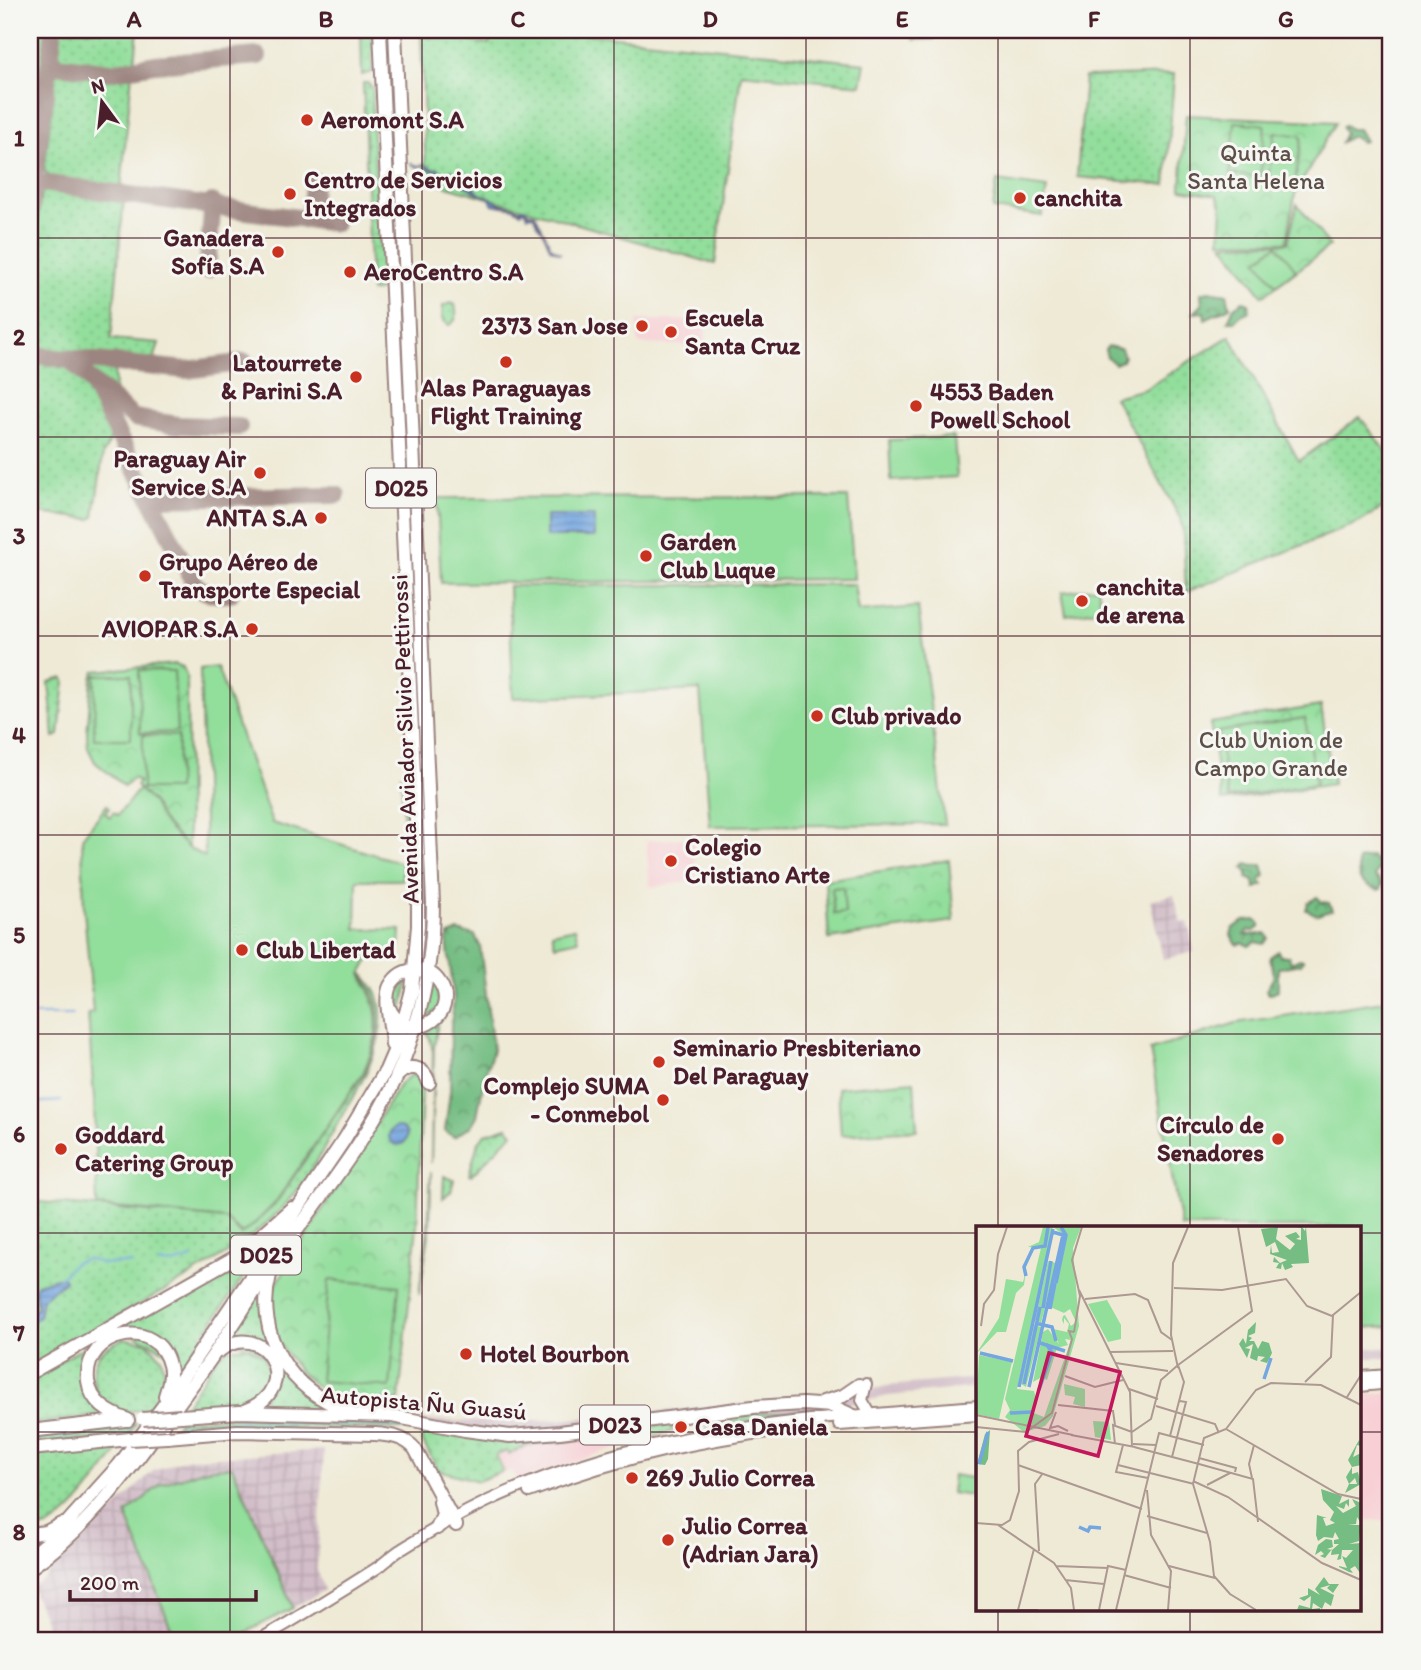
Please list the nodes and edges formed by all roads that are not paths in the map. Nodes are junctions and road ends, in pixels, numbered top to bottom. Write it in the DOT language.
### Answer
graph roads {
  1 [pos="380,30"];
  2 [pos="395,30"];
  3 [pos="406,279"];
  4 [pos="391,280"];
  5 [pos="432,945"];
  6 [pos="409,971"];
  7 [pos="429,973"];
  8 [pos="443,987"];
  9 [pos="388,1005"];
  10 [pos="409,1025"];
  11 [pos="392,1056"];
  12 [pos="397,1076"];
  13 [pos="429,1083"];
  14 [pos="310,1191"];
  15 [pos="278,1257"];
  16 [pos="211,1358"];
  17 [pos="30,1373"];
  18 [pos="1391,1375"];
  19 [pos="1362,1377"];
  20 [pos="863,1384"];
  21 [pos="1391,1384"];
  22 [pos="1362,1386"];
  23 [pos="816,1404"];
  24 [pos="163,1406"];
  25 [pos="976,1406"];
  26 [pos="240,1412"];
  27 [pos="369,1415"];
  28 [pos="871,1415"];
  29 [pos="976,1415"];
  30 [pos="854,1416"];
  31 [pos="128,1420"];
  32 [pos="30,1430"];
  33 [pos="30,1448"];
  34 [pos="555,1478"];
  35 [pos="438,1491"];
  36 [pos="73,1516"];
  37 [pos="455,1522"];
  38 [pos="437,1528"];
  39 [pos="30,1534"];
  40 [pos="30,1554"];
  41 [pos="380,1566"];
  42 [pos="30,1568"];
  43 [pos="259,1640"];
  1 -- 4 [label="highway, Avenida Aviador Silvio Pettirossi / D025"];
  2 -- 3 [label="highway, Avenida Aviador Silvio Pettirossi / D025"];
  3 -- 4 [label="highway"];
  3 -- 5 [label="highway, Avenida Aviador Silvio Pettirossi / D025"];
  4 -- 6 [label="highway, Avenida Aviador Silvio Pettirossi / D025"];
  5 -- 7 [label="highway, Avenida Aviador Silvio Pettirossi / D025"];
  5 -- 8 [label="highway"];
  6 -- 7 [label="highway"];
  6 -- 9 [label="highway"];
  6 -- 10 [label="highway, Avenida Aviador Silvio Pettirossi / D025"];
  7 -- 8 [label="highway"];
  7 -- 10 [label="highway, Avenida Aviador Silvio Pettirossi / D025"];
  8 -- 10 [label="highway"];
  9 -- 10 [label="highway"];
  9 -- 11 [label="highway"];
  10 -- 11 [label="highway, Avenida Aviador Silvio Pettirossi / D025"];
  10 -- 12 [label="highway, Avenida Aviador Silvio Pettirossi / D025"];
  11 -- 14 [label="highway, Avenida Aviador Silvio Pettirossi / D025"];
  12 -- 13 [label="highway"];
  12 -- 15 [label="highway, Avenida Aviador Silvio Pettirossi / D025"];
  14 -- 17 [label="highway"];
  14 -- 24 [label="highway, Avenida Aviador Silvio Pettirossi / D025"];
  15 -- 16 [label="highway, Avenida Aviador Silvio Pettirossi / D025"];
  15 -- 27 [label="highway"];
  16 -- 26 [label="highway"];
  16 -- 42 [label="highway, Avenida Aviador Silvio Pettirossi / D025"];
  18 -- 19 [label="main road"];
  20 -- 23 [label="highway"];
  20 -- 28 [label="main road"];
  21 -- 22 [label="main road"];
  23 -- 27 [label="highway, Autopista Ñu Guasú / D023"];
  23 -- 30 [label="highway, Autopista Ñu Guasú / D023"];
  24 -- 31 [label="highway"];
  24 -- 36 [label="highway, Avenida Aviador Silvio Pettirossi / D025"];
  25 -- 28 [label="main road, D023"];
  26 -- 27 [label="highway, Autopista Ñu Guasú / D023"];
  26 -- 31 [label="highway, Autopista Ñu Guasú / D023, bridge"];
  28 -- 30 [label="main road, D023"];
  29 -- 34 [label="main road, D023"];
  30 -- 34 [label="main road"];
  31 -- 32 [label="highway, Autopista Ñu Guasú / D023"];
  33 -- 35 [label="highway, Autopista Ñu Guasú, bridge"];
  34 -- 37 [label="main road"];
  35 -- 37 [label="highway"];
  35 -- 38 [label="highway"];
  36 -- 39 [label="highway"];
  36 -- 40 [label="highway, Avenida Aviador Silvio Pettirossi / D025"];
  37 -- 38 [label="main road"];
  37 -- 41 [label="main road"];
  38 -- 41 [label="main road"];
  41 -- 43 [label="main road"];
}
